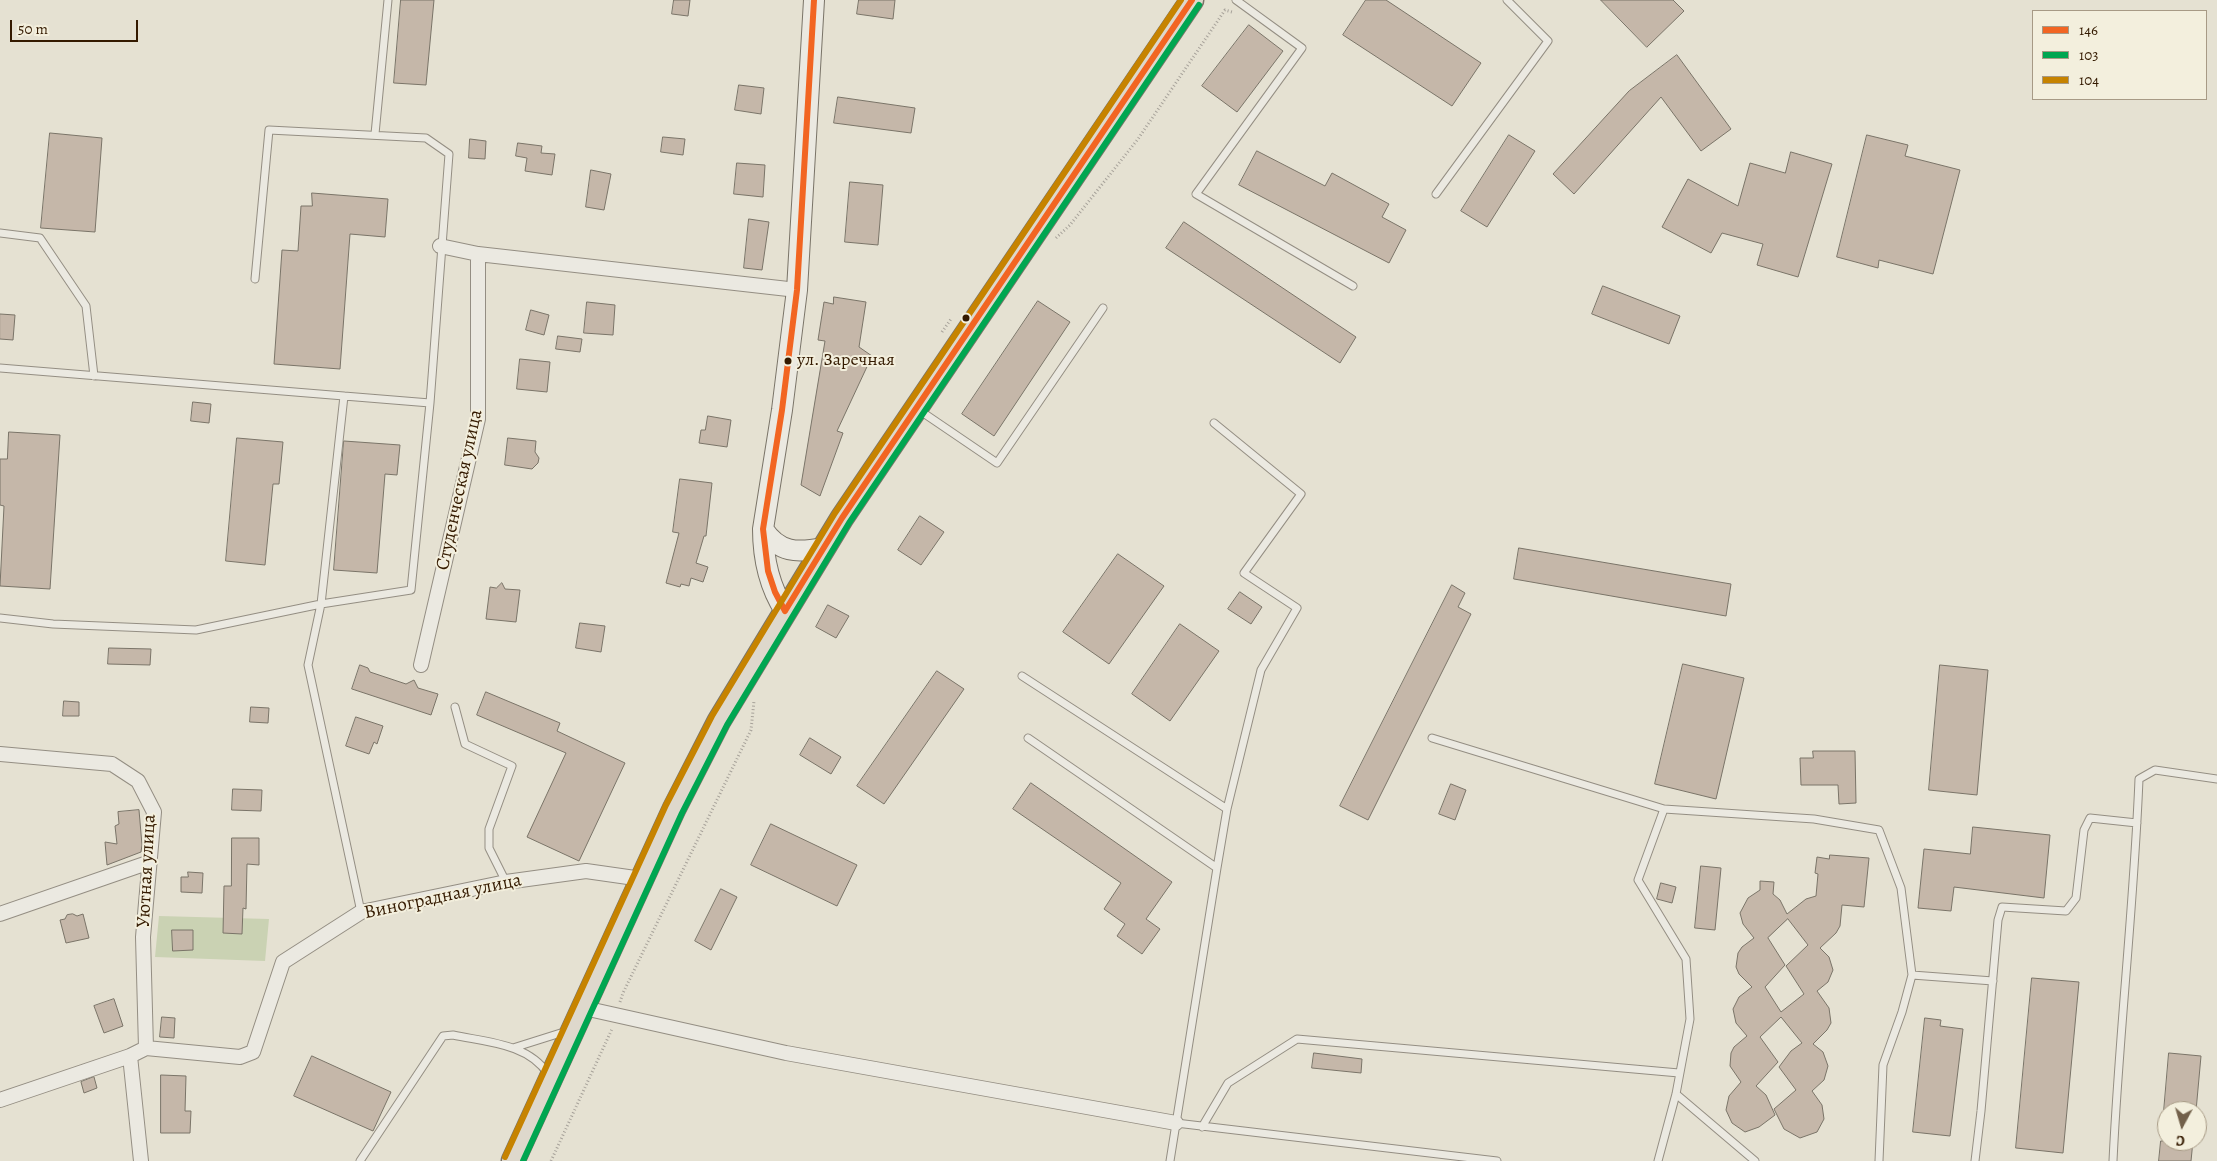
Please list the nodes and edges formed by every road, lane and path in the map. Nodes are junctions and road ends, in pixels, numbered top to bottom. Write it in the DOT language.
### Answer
graph roads {
  1 [pos="388,0"];
  2 [pos="814,0"];
  3 [pos="1192,0"];
  4 [pos="1236,0"];
  5 [pos="1507,0"];
  6 [pos="375,134"];
  7 [pos="1436,194"];
  8 [pos="0,233"];
  9 [pos="440,246"];
  10 [pos="478,254"];
  11 [pos="255,279"];
  12 [pos="1353,286"];
  13 [pos="797,290"];
  14 [pos="1103,308"];
  15 [pos="0,368"];
  16 [pos="94,376"];
  17 [pos="344,396"];
  18 [pos="430,403"];
  19 [pos="916,408"];
  20 [pos="1214,423"];
  21 [pos="763,529"];
  22 [pos="823,548"];
  23 [pos="321,604"];
  24 [pos="785,611"];
  25 [pos="0,618"];
  26 [pos="421,665"];
  27 [pos="1022,676"];
  28 [pos="755,694"];
  29 [pos="455,707"];
  30 [pos="1028,738"];
  31 [pos="1432,738"];
  32 [pos="0,754"];
  33 [pos="2217,779"];
  34 [pos="1227,809"];
  35 [pos="1664,809"];
  36 [pos="2137,823"];
  37 [pos="150,862"];
  38 [pos="1217,868"];
  39 [pos="642,879"];
  40 [pos="506,882"];
  41 [pos="361,912"];
  42 [pos="0,914"];
  43 [pos="1912,975"];
  44 [pos="1993,981"];
  45 [pos="584,1008"];
  46 [pos="617,1015"];
  47 [pos="574,1029"];
  48 [pos="146,1048"];
  49 [pos="513,1048"];
  50 [pos="130,1056"];
  51 [pos="1679,1073"];
  52 [pos="550,1078"];
  53 [pos="1676,1094"];
  54 [pos="0,1100"];
  55 [pos="1176,1123"];
  56 [pos="1202,1127"];
  57 [pos="141,1161"];
  58 [pos="360,1161"];
  59 [pos="513,1161"];
  60 [pos="551,1161"];
  61 [pos="1170,1161"];
  62 [pos="1497,1161"];
  63 [pos="1658,1161"];
  64 [pos="1755,1161"];
  65 [pos="1879,1161"];
  66 [pos="1974,1161"];
  67 [pos="2113,1161"];
  1 -- 6 [label="lane"];
  2 -- 13 [label="main road"];
  3 -- 19 [label="main road"];
  4 -- 12 [label="lane"];
  5 -- 7 [label="lane"];
  6 -- 9 [label="lane"];
  6 -- 11 [label="lane"];
  8 -- 16 [label="lane"];
  9 -- 10 [label="street"];
  9 -- 18 [label="lane"];
  10 -- 13 [label="street"];
  10 -- 26 [label="street, Студенческая улица"];
  13 -- 21 [label="main road"];
  14 -- 19 [label="lane"];
  15 -- 16 [label="lane"];
  16 -- 17 [label="lane"];
  17 -- 18 [label="lane"];
  17 -- 23 [label="lane"];
  18 -- 23 [label="lane"];
  19 -- 22 [label="main road"];
  20 -- 34 [label="lane"];
  21 -- 22 [label="main road"];
  21 -- 24 [label="main road"];
  22 -- 24 [label="main road"];
  23 -- 25 [label="lane"];
  23 -- 41 [label="lane"];
  24 -- 39 [label="main road"];
  27 -- 34 [label="lane"];
  28 -- 46 [label="path"];
  29 -- 40 [label="lane"];
  30 -- 38 [label="lane"];
  31 -- 35 [label="lane"];
  32 -- 37 [label="street, Уютная улица"];
  33 -- 36 [label="lane"];
  34 -- 38 [label="lane"];
  35 -- 43 [label="lane"];
  35 -- 51 [label="lane"];
  36 -- 44 [label="lane"];
  36 -- 67 [label="lane"];
  37 -- 42 [label="street"];
  37 -- 48 [label="street, Уютная улица"];
  38 -- 55 [label="lane"];
  39 -- 40 [label="street, Виноградная улица"];
  39 -- 45 [label="main road"];
  40 -- 41 [label="street, Виноградная улица"];
  41 -- 48 [label="street, Виноградная улица"];
  43 -- 44 [label="lane"];
  43 -- 65 [label="lane"];
  44 -- 66 [label="lane"];
  45 -- 46 [label="street"];
  45 -- 47 [label="main road"];
  46 -- 55 [label="street"];
  46 -- 60 [label="path"];
  47 -- 49 [label="lane"];
  47 -- 52 [label="main road"];
  48 -- 50 [label="street"];
  49 -- 52 [label="lane"];
  49 -- 58 [label="lane"];
  50 -- 54 [label="street"];
  50 -- 57 [label="street"];
  51 -- 53 [label="lane"];
  51 -- 56 [label="lane"];
  52 -- 59 [label="main road"];
  53 -- 63 [label="lane"];
  53 -- 64 [label="lane"];
  55 -- 56 [label="lane"];
  55 -- 61 [label="lane"];
  56 -- 62 [label="lane"];
}
